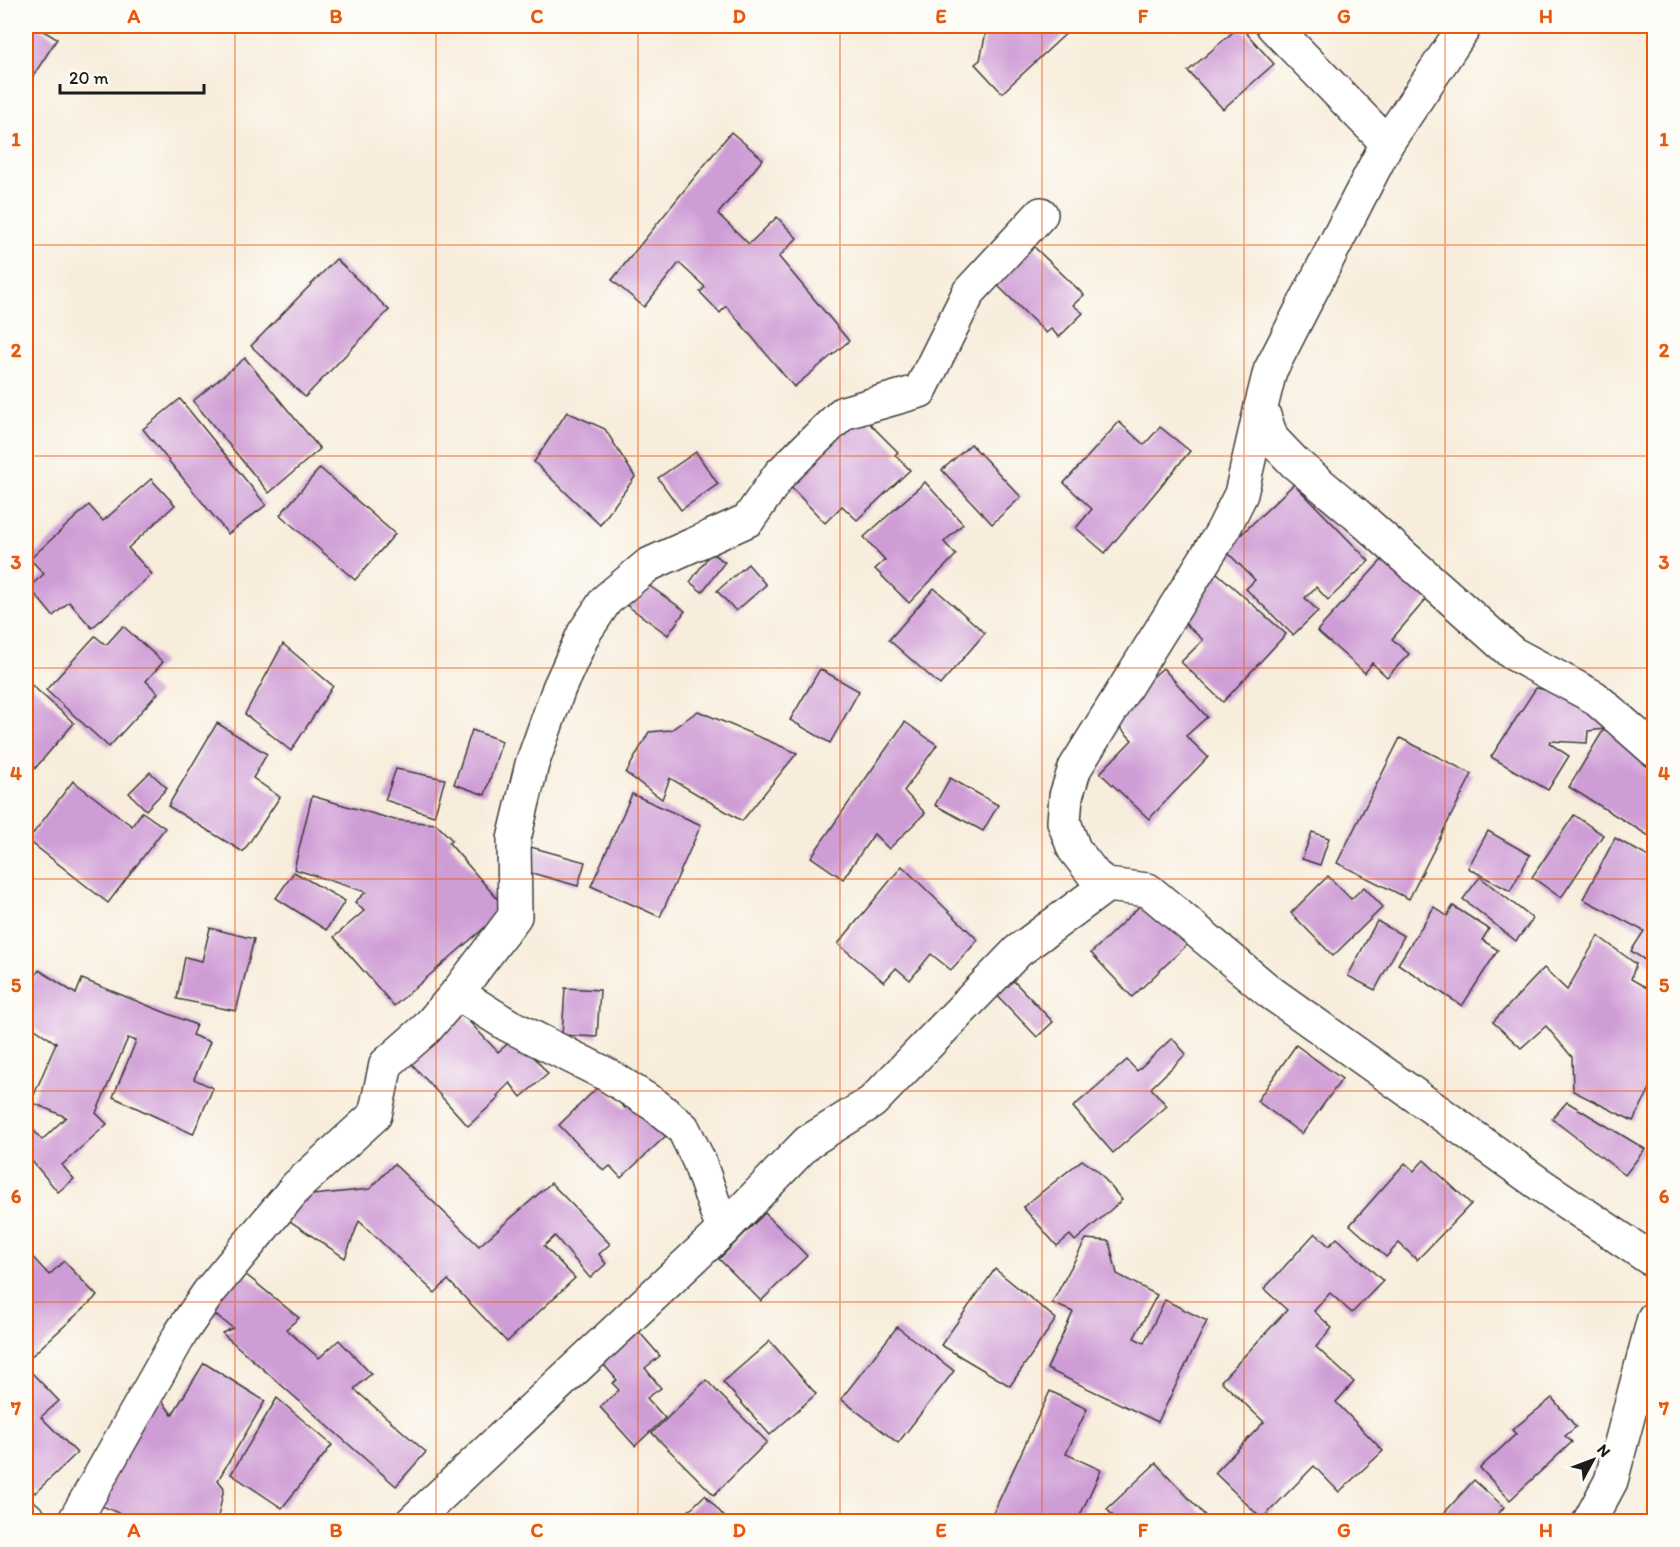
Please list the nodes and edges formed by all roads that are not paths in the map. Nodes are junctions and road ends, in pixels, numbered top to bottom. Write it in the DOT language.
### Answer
graph roads {
  1 [pos="1273,26"];
  2 [pos="1466,26"];
  3 [pos="1387,143"];
  4 [pos="1041,214"];
  5 [pos="1261,407"];
  6 [pos="1654,750"];
  7 [pos="1107,885"];
  8 [pos="457,993"];
  9 [pos="723,1230"];
  10 [pos="1654,1261"];
  11 [pos="1654,1318"];
  12 [pos="26,1517"];
  13 [pos="31,1521"];
  14 [pos="74,1521"];
  15 [pos="412,1521"];
  16 [pos="1589,1521"];
  1 -- 3 [label="street"];
  2 -- 3 [label="street"];
  3 -- 5 [label="street"];
  4 -- 8 [label="street"];
  5 -- 6 [label="street"];
  5 -- 7 [label="street"];
  7 -- 9 [label="street"];
  7 -- 10 [label="street"];
  8 -- 9 [label="street"];
  8 -- 14 [label="street"];
  9 -- 15 [label="street"];
  11 -- 16 [label="street"];
  12 -- 13 [label="street"];
}
